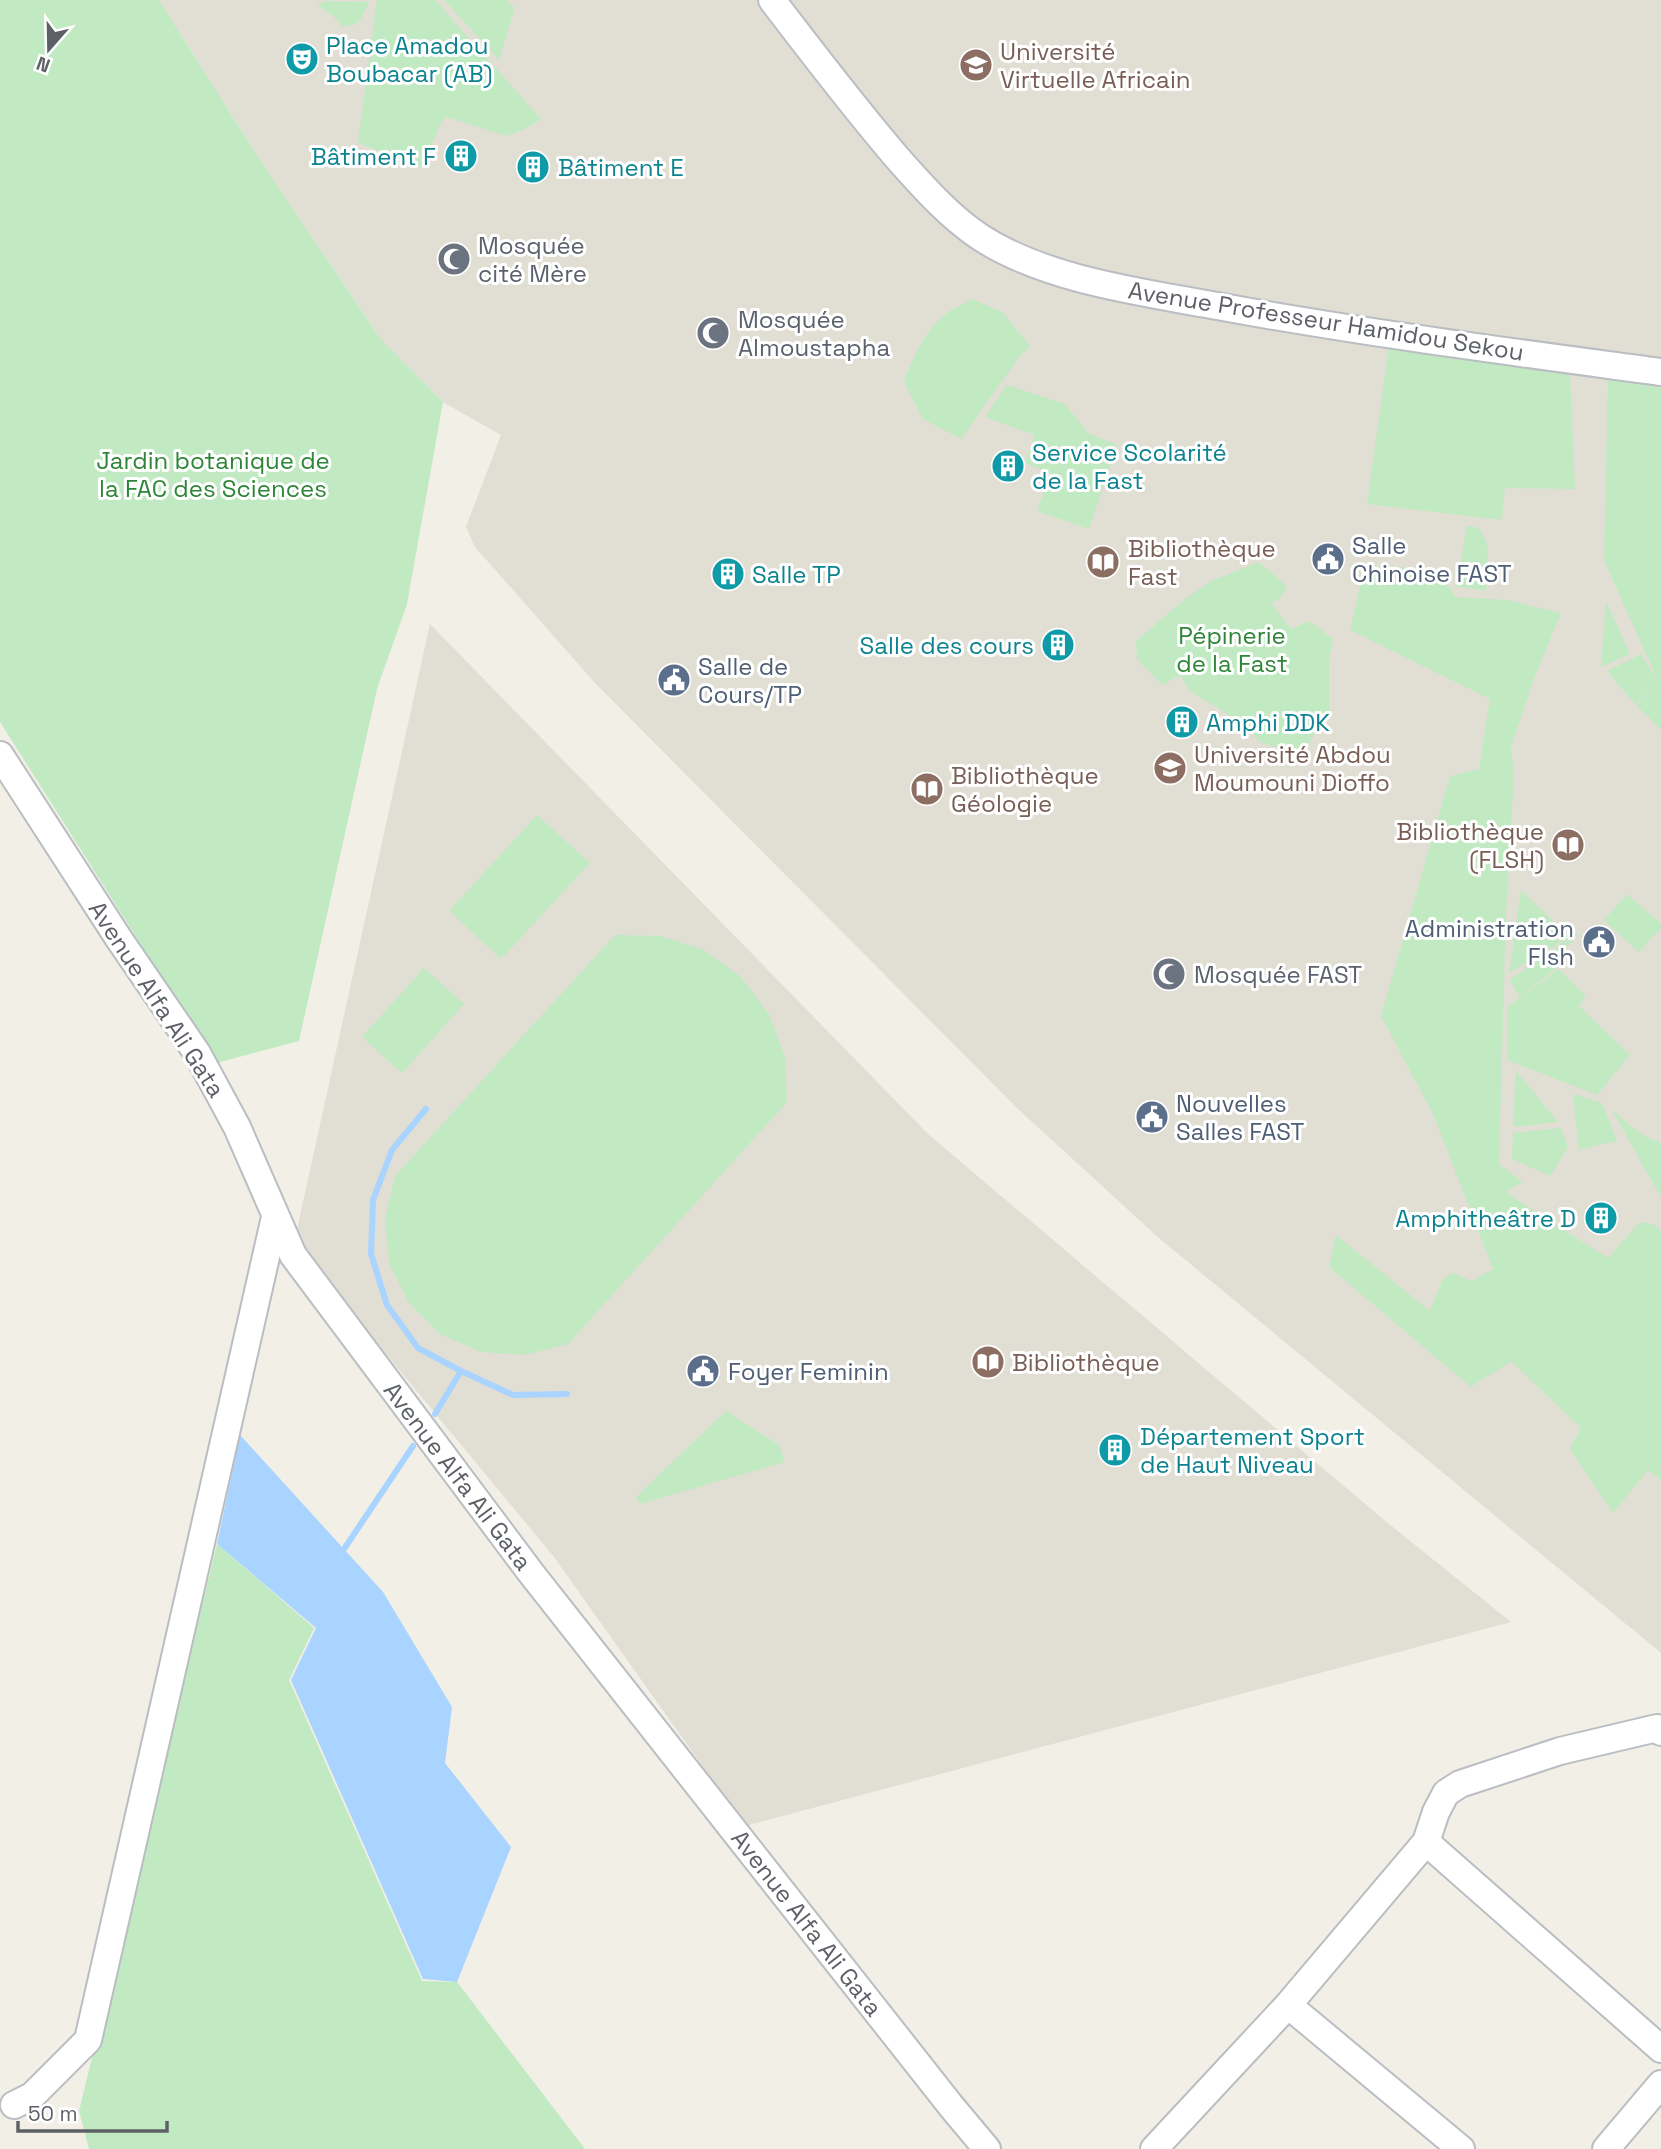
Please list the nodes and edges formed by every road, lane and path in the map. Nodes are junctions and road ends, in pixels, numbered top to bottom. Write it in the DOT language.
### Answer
graph roads {
  1 [pos="772,0"];
  2 [pos="1661,372"];
  3 [pos="0,755"];
  4 [pos="275,1217"];
  5 [pos="1661,1732"];
  6 [pos="1426,1842"];
  7 [pos="1288,2005"];
  8 [pos="1661,2049"];
  9 [pos="1661,2084"];
  10 [pos="14,2105"];
  11 [pos="987,2149"];
  12 [pos="1154,2149"];
  13 [pos="1461,2149"];
  14 [pos="1606,2149"];
  1 -- 2 [label="street, Avenue Professeur Hamidou Sekou"];
  3 -- 4 [label="street, Avenue Alfa Ali Gata"];
  4 -- 10 [label="street"];
  4 -- 11 [label="street, Avenue Alfa Ali Gata"];
  5 -- 6 [label="street"];
  6 -- 7 [label="street"];
  6 -- 8 [label="street"];
  7 -- 12 [label="street"];
  7 -- 13 [label="street"];
  9 -- 14 [label="street"];
}
